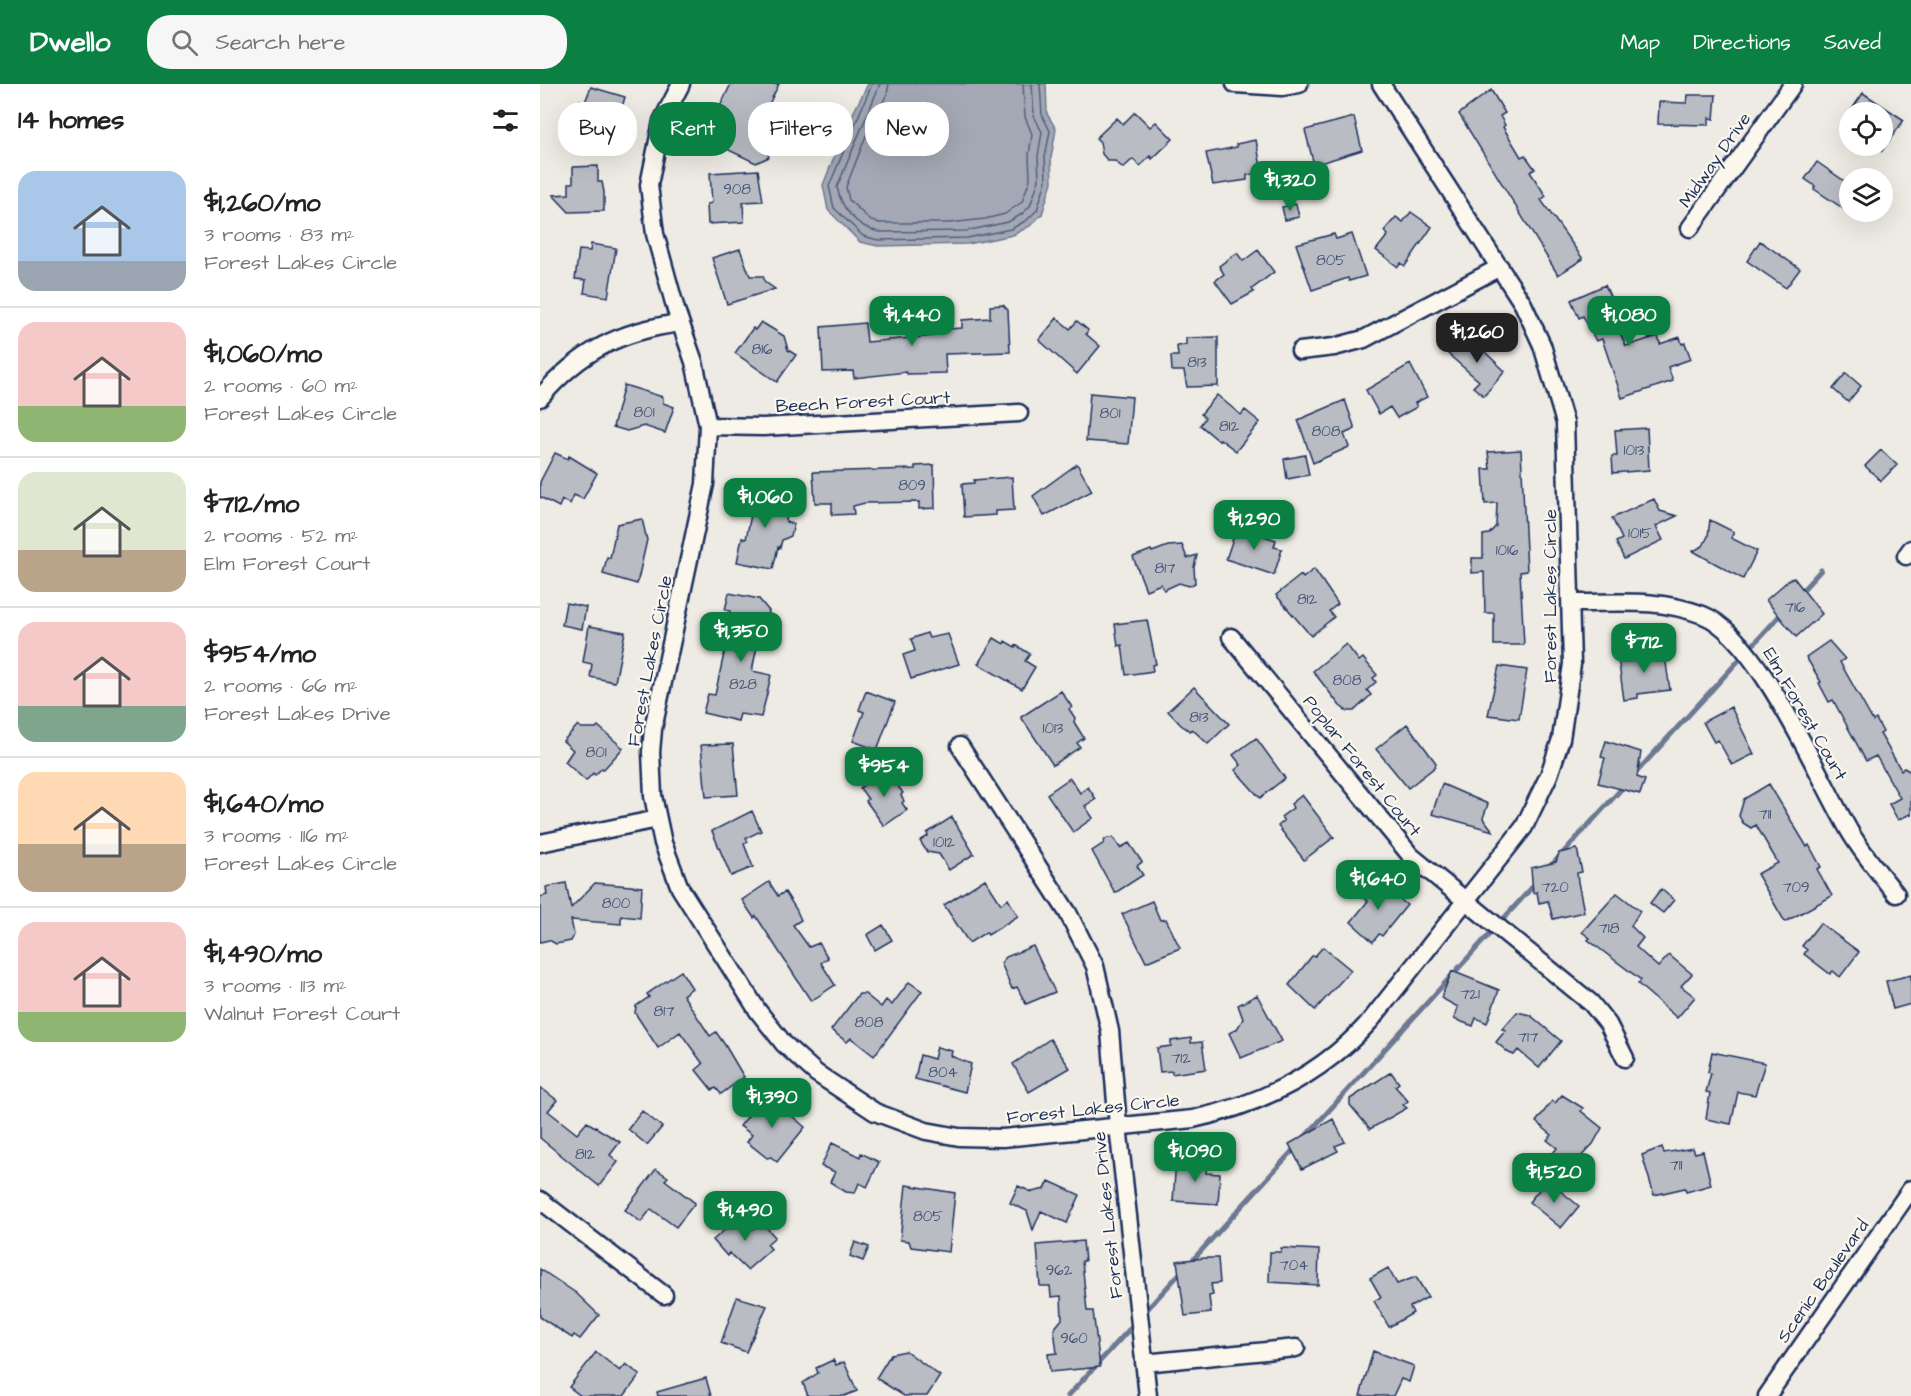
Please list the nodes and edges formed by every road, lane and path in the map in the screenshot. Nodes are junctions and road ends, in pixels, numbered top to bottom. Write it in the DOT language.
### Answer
graph roads {
  1 [pos="681,84"];
  2 [pos="1235,84"];
  3 [pos="1299,84"];
  4 [pos="1381,84"];
  5 [pos="1793,84"];
  6 [pos="1690,228"];
  7 [pos="1500,267"];
  8 [pos="680,323"];
  9 [pos="1300,351"];
  10 [pos="540,398"];
  11 [pos="1019,413"];
  12 [pos="708,426"];
  13 [pos="1572,603"];
  14 [pos="1231,637"];
  15 [pos="960,746"];
  16 [pos="658,819"];
  17 [pos="540,843"];
  18 [pos="1896,894"];
  19 [pos="1466,902"];
  20 [pos="1625,1058"];
  21 [pos="1118,1126"];
  22 [pos="1911,1189"];
  23 [pos="540,1200"];
  24 [pos="664,1295"];
  25 [pos="1296,1348"];
  26 [pos="1144,1363"];
  27 [pos="1148,1396"];
  28 [pos="1767,1396"];
  1 -- 8 [label="street, Forest Lakes Circle"];
  2 -- 3 [label="street"];
  4 -- 7 [label="street, Forest Lakes Circle"];
  5 -- 6 [label="street, Midway Drive"];
  7 -- 9 [label="street"];
  7 -- 13 [label="street, Forest Lakes Circle"];
  8 -- 10 [label="street"];
  8 -- 12 [label="street, Forest Lakes Circle"];
  11 -- 12 [label="street, Beech Forest Court"];
  12 -- 16 [label="street, Forest Lakes Circle"];
  13 -- 18 [label="street, Elm Forest Court"];
  13 -- 19 [label="street, Forest Lakes Circle"];
  14 -- 19 [label="street, Poplar Forest Court"];
  15 -- 21 [label="street, Forest Lakes Drive"];
  16 -- 17 [label="street"];
  16 -- 21 [label="street, Forest Lakes Circle"];
  19 -- 20 [label="street, Poplar Forest Court"];
  19 -- 21 [label="street, Forest Lakes Circle"];
  21 -- 26 [label="street, Forest Lakes Drive"];
  22 -- 28 [label="street, Scenic Boulevard"];
  23 -- 24 [label="street"];
  25 -- 26 [label="street"];
  26 -- 27 [label="street, Forest Lakes Drive"];
}
